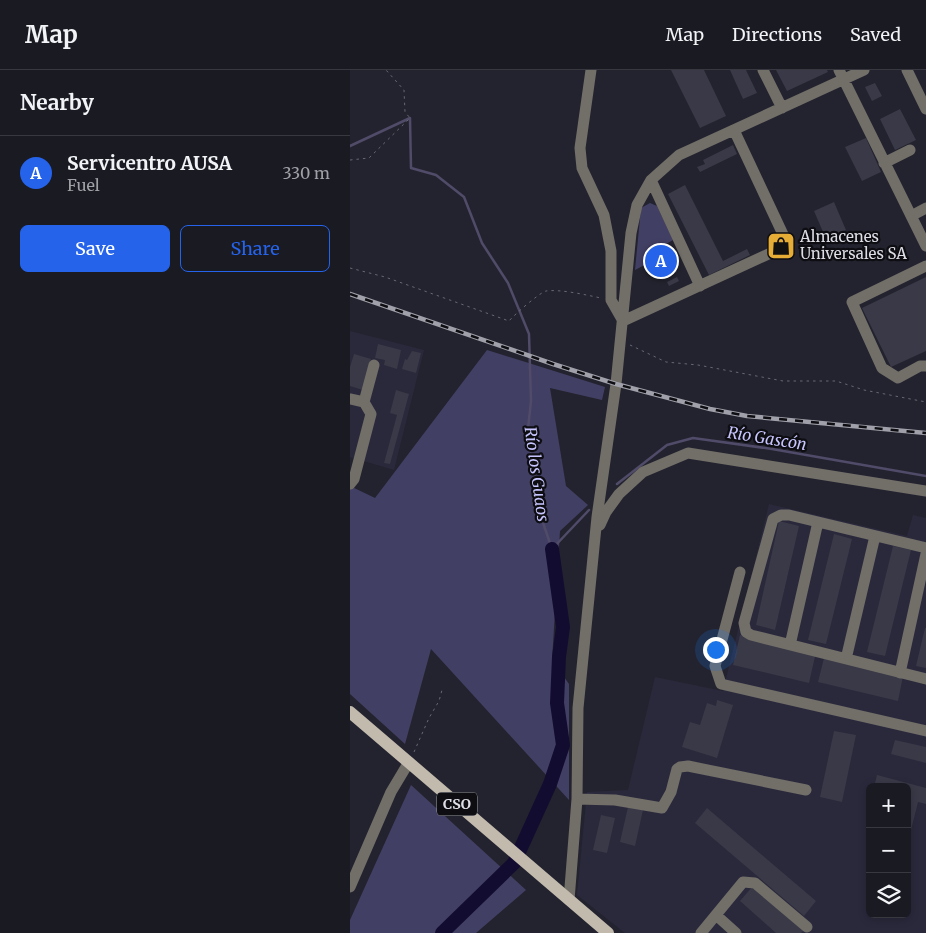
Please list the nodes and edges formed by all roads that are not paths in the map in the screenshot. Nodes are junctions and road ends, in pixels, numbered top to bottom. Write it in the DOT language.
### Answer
graph roads {
  1 [pos="591,70"];
  2 [pos="764,70"];
  3 [pos="864,70"];
  4 [pos="907,70"];
  5 [pos="841,75"];
  6 [pos="782,108"];
  7 [pos="926,108"];
  8 [pos="734,130"];
  9 [pos="910,150"];
  10 [pos="884,163"];
  11 [pos="651,180"];
  12 [pos="926,208"];
  13 [pos="911,216"];
  14 [pos="926,246"];
  15 [pos="926,266"];
  16 [pos="700,286"];
  17 [pos="623,321"];
  18 [pos="374,365"];
  19 [pos="926,366"];
  20 [pos="355,401"];
  21 [pos="352,482"];
  22 [pos="926,492"];
  23 [pos="818,522"];
  24 [pos="595,536"];
  25 [pos="875,536"];
  26 [pos="926,548"];
  27 [pos="926,554"];
  28 [pos="740,572"];
  29 [pos="790,645"];
  30 [pos="846,659"];
  31 [pos="900,673"];
  32 [pos="926,679"];
  33 [pos="350,712"];
  34 [pos="926,731"];
  35 [pos="409,762"];
  36 [pos="806,790"];
  37 [pos="577,799"];
  38 [pos="350,887"];
  39 [pos="570,900"];
  40 [pos="716,916"];
  41 [pos="807,927"];
  42 [pos="608,933"];
  43 [pos="702,933"];
  44 [pos="736,933"];
  1 -- 17 [label="street"];
  2 -- 6 [label="street"];
  3 -- 5 [label="street"];
  4 -- 7 [label="street"];
  5 -- 6 [label="street"];
  5 -- 10 [label="street"];
  6 -- 8 [label="street"];
  8 -- 11 [label="street"];
  8 -- 16 [label="street"];
  9 -- 10 [label="street"];
  10 -- 13 [label="street"];
  11 -- 16 [label="street"];
  11 -- 17 [label="street"];
  12 -- 13 [label="street"];
  13 -- 14 [label="street"];
  15 -- 19 [label="street"];
  16 -- 17 [label="street"];
  17 -- 24 [label="street"];
  18 -- 20 [label="street"];
  20 -- 21 [label="street"];
  22 -- 24 [label="street"];
  23 -- 25 [label="street"];
  23 -- 29 [label="street"];
  23 -- 29 [label="street"];
  24 -- 37 [label="street"];
  25 -- 26 [label="street"];
  25 -- 30 [label="street"];
  27 -- 31 [label="street"];
  28 -- 34 [label="street"];
  29 -- 30 [label="street"];
  30 -- 31 [label="street"];
  31 -- 32 [label="street"];
  33 -- 35 [label="main road, CSO"];
  35 -- 38 [label="street"];
  35 -- 39 [label="main road, CSO"];
  36 -- 37 [label="street"];
  37 -- 39 [label="street"];
  39 -- 42 [label="main road, CSO"];
  40 -- 41 [label="street"];
  40 -- 43 [label="street"];
  40 -- 44 [label="street"];
}
